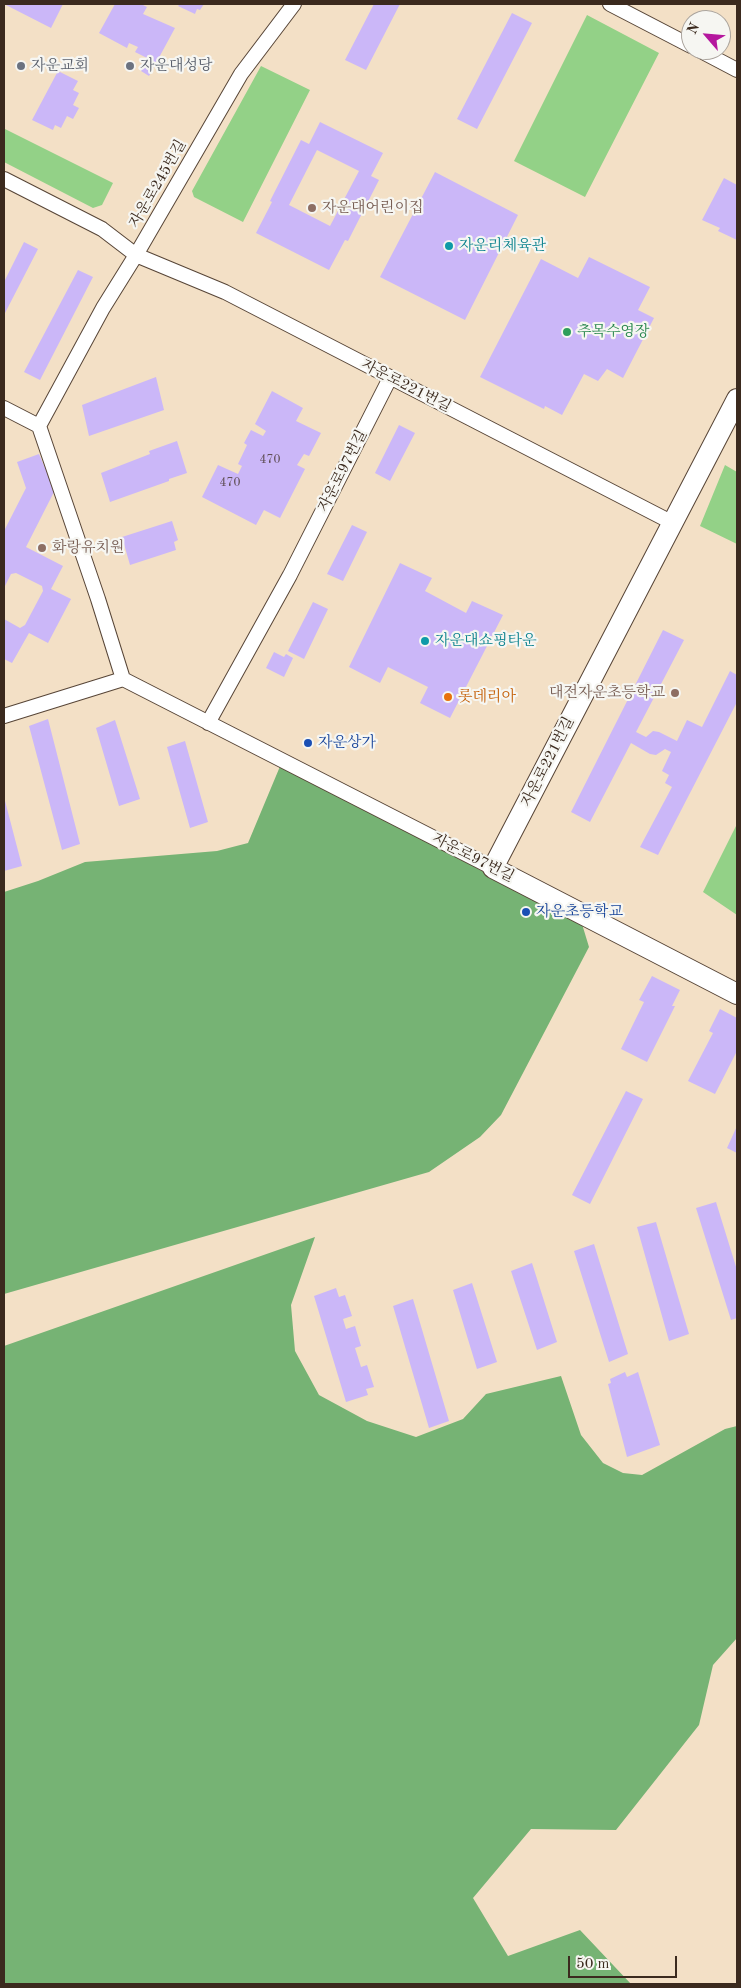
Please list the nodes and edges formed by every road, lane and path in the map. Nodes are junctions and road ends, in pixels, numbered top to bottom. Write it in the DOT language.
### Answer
graph roads {
  1 [pos="294,4"];
  2 [pos="610,4"];
  3 [pos="681,41"];
  4 [pos="718,60"];
  5 [pos="737,70"];
  6 [pos="4,179"];
  7 [pos="136,255"];
  8 [pos="390,378"];
  9 [pos="737,399"];
  10 [pos="4,408"];
  11 [pos="39,426"];
  12 [pos="673,523"];
  13 [pos="123,679"];
  14 [pos="4,716"];
  15 [pos="208,723"];
  16 [pos="493,868"];
  17 [pos="737,994"];
  1 -- 7 [label="street, 자운로245번길"];
  2 -- 3 [label="street"];
  4 -- 5 [label="street"];
  6 -- 7 [label="street, 자운로245번길"];
  7 -- 8 [label="street, 자운로221번길"];
  7 -- 11 [label="street"];
  8 -- 12 [label="street, 자운로221번길"];
  8 -- 15 [label="street, 자운로97번길"];
  9 -- 12 [label="street, 자운로221번길"];
  10 -- 11 [label="street"];
  11 -- 13 [label="street"];
  12 -- 16 [label="street, 자운로221번길"];
  13 -- 14 [label="street"];
  13 -- 15 [label="street, 자운로97번길"];
  15 -- 16 [label="street, 자운로97번길"];
  16 -- 17 [label="street, 자운로97번길"];
}
